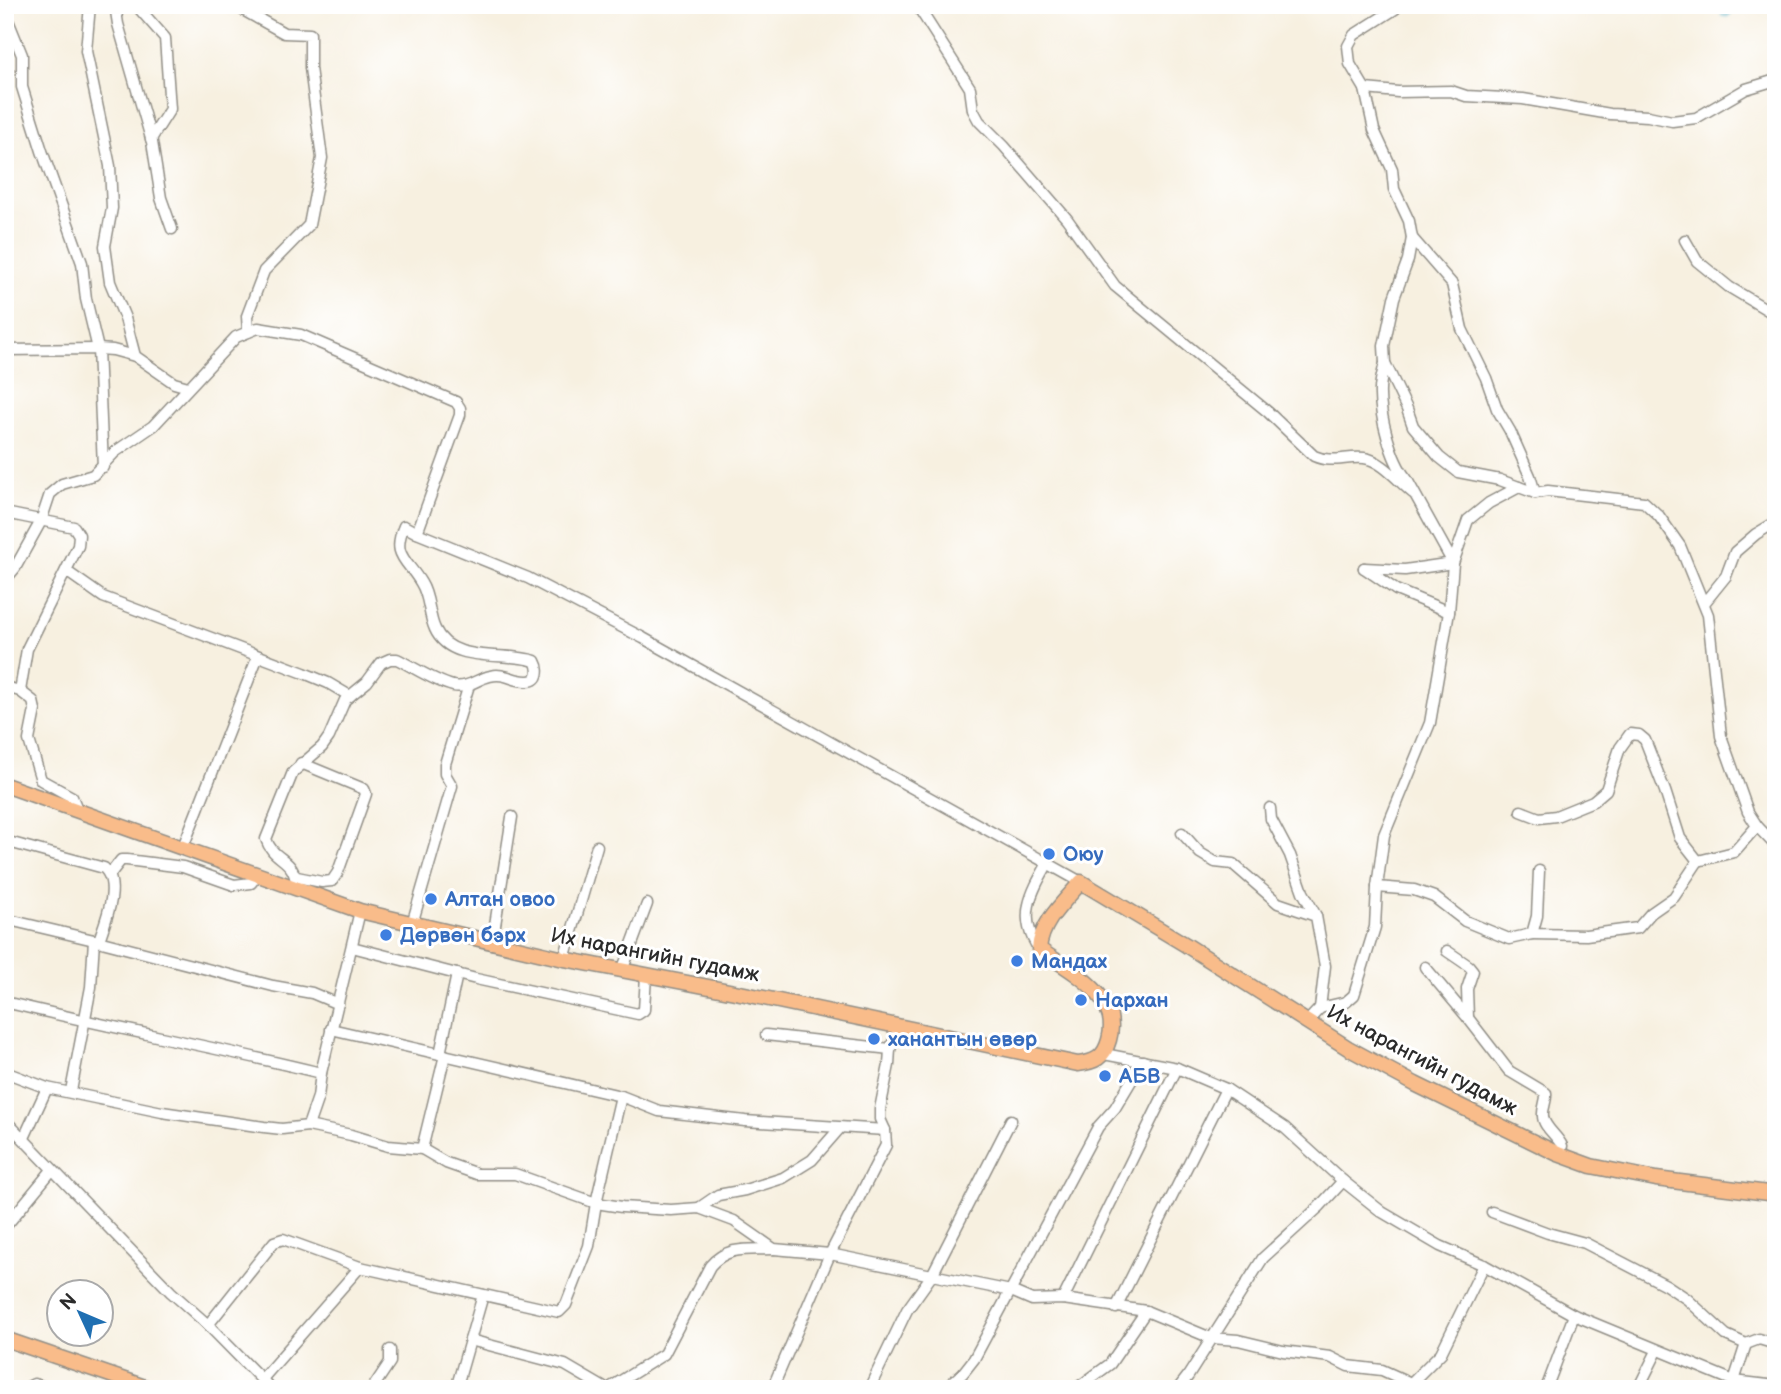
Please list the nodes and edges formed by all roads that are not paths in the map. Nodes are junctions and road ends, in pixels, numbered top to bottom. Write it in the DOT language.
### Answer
graph roads {
  1 [pos="90,5"];
  2 [pos="115,5"];
  3 [pos="136,5"];
  4 [pos="234,5"];
  5 [pos="249,5"];
  6 [pos="918,5"];
  7 [pos="1397,5"];
  8 [pos="5,13"];
  9 [pos="285,33"];
  10 [pos="1776,80"];
  11 [pos="1366,89"];
  12 [pos="151,139"];
  13 [pos="172,229"];
  14 [pos="1412,238"];
  15 [pos="1685,240"];
  16 [pos="1776,315"];
  17 [pos="248,332"];
  18 [pos="98,349"];
  19 [pos="5,350"];
  20 [pos="135,356"];
  21 [pos="1385,363"];
  22 [pos="188,387"];
  23 [pos="103,467"];
  24 [pos="1518,487"];
  25 [pos="1413,493"];
  26 [pos="1535,493"];
  27 [pos="5,513"];
  28 [pos="41,521"];
  29 [pos="1776,522"];
  30 [pos="417,533"];
  31 [pos="1453,563"];
  32 [pos="66,571"];
  33 [pos="5,580"];
  34 [pos="1705,602"];
  35 [pos="1449,612"];
  36 [pos="258,656"];
  37 [pos="469,685"];
  38 [pos="5,687"];
  39 [pos="20,691"];
  40 [pos="351,696"];
  41 [pos="301,763"];
  42 [pos="5,785"];
  43 [pos="1270,808"];
  44 [pos="77,809"];
  45 [pos="1521,811"];
  46 [pos="512,817"];
  47 [pos="1757,827"];
  48 [pos="1182,834"];
  49 [pos="5,841"];
  50 [pos="597,846"];
  51 [pos="1776,846"];
  52 [pos="183,847"];
  53 [pos="1698,861"];
  54 [pos="1048,863"];
  55 [pos="1539,871"];
  56 [pos="110,874"];
  57 [pos="257,875"];
  58 [pos="1081,882"];
  59 [pos="297,883"];
  60 [pos="1377,887"];
  61 [pos="647,904"];
  62 [pos="360,911"];
  63 [pos="1316,916"];
  64 [pos="5,919"];
  65 [pos="412,925"];
  66 [pos="1532,934"];
  67 [pos="97,940"];
  68 [pos="492,944"];
  69 [pos="352,947"];
  70 [pos="1039,949"];
  71 [pos="1447,951"];
  72 [pos="564,960"];
  73 [pos="1425,967"];
  74 [pos="622,971"];
  75 [pos="457,974"];
  76 [pos="646,975"];
  77 [pos="5,1002"];
  78 [pos="338,1004"];
  79 [pos="1320,1008"];
  80 [pos="1468,1018"];
  81 [pos="84,1021"];
  82 [pos="1306,1023"];
  83 [pos="900,1027"];
  84 [pos="331,1029"];
  85 [pos="766,1035"];
  86 [pos="890,1049"];
  87 [pos="1104,1054"];
  88 [pos="443,1055"];
  89 [pos="1143,1061"];
  90 [pos="1177,1069"];
  91 [pos="321,1073"];
  92 [pos="7,1074"];
  93 [pos="47,1088"];
  94 [pos="1226,1089"];
  95 [pos="71,1091"];
  96 [pos="621,1096"];
  97 [pos="5,1120"];
  98 [pos="1011,1120"];
  99 [pos="308,1126"];
  100 [pos="840,1128"];
  101 [pos="885,1130"];
  102 [pos="24,1138"];
  103 [pos="422,1149"];
  104 [pos="1558,1154"];
  105 [pos="52,1170"];
  106 [pos="1343,1181"];
  107 [pos="1776,1194"];
  108 [pos="596,1203"];
  109 [pos="699,1208"];
  110 [pos="1492,1212"];
  111 [pos="5,1227"];
  112 [pos="774,1249"];
  113 [pos="830,1254"];
  114 [pos="1484,1265"];
  115 [pos="360,1267"];
  116 [pos="932,1275"];
  117 [pos="1010,1291"];
  118 [pos="483,1296"];
  119 [pos="1063,1299"];
  120 [pos="1116,1308"];
  121 [pos="1146,1311"];
  122 [pos="1574,1315"];
  123 [pos="208,1325"];
  124 [pos="1210,1338"];
  125 [pos="1776,1338"];
  126 [pos="5,1339"];
  127 [pos="470,1340"];
  128 [pos="1746,1344"];
  129 [pos="390,1350"];
  130 [pos="1657,1351"];
  131 [pos="261,1379"];
  132 [pos="118,1384"];
  133 [pos="1735,1385"];
  134 [pos="1408,1386"];
  135 [pos="1776,1387"];
  136 [pos="460,1388"];
  137 [pos="24,1389"];
  138 [pos="53,1389"];
  139 [pos="151,1389"];
  140 [pos="271,1389"];
  141 [pos="372,1389"];
  142 [pos="607,1389"];
  143 [pos="772,1389"];
  144 [pos="869,1389"];
  145 [pos="945,1389"];
  146 [pos="1076,1389"];
  147 [pos="1178,1389"];
  148 [pos="1424,1389"];
  149 [pos="1546,1389"];
  150 [pos="1638,1389"];
  1 -- 20 [label="street"];
  2 -- 12 [label="street"];
  3 -- 12 [label="street"];
  4 -- 9 [label="street"];
  5 -- 9 [label="street"];
  6 -- 25 [label="street"];
  7 -- 11 [label="street"];
  8 -- 18 [label="street"];
  9 -- 17 [label="street"];
  10 -- 11 [label="street"];
  11 -- 14 [label="street"];
  12 -- 13 [label="street"];
  14 -- 21 [label="street"];
  14 -- 26 [label="street"];
  15 -- 16 [label="street"];
  17 -- 22 [label="street"];
  17 -- 30 [label="street"];
  18 -- 19 [label="street"];
  18 -- 20 [label="street"];
  18 -- 23 [label="street"];
  20 -- 22 [label="street"];
  21 -- 24 [label="street"];
  21 -- 25 [label="street"];
  22 -- 23 [label="street"];
  23 -- 28 [label="street"];
  24 -- 26 [label="street"];
  24 -- 31 [label="street"];
  25 -- 31 [label="street"];
  26 -- 34 [label="street"];
  27 -- 28 [label="street"];
  28 -- 32 [label="street"];
  28 -- 33 [label="street"];
  29 -- 34 [label="street"];
  30 -- 37 [label="street"];
  30 -- 54 [label="street"];
  31 -- 35 [label="street"];
  31 -- 35 [label="street"];
  32 -- 36 [label="street"];
  32 -- 39 [label="street"];
  34 -- 47 [label="street"];
  35 -- 60 [label="street"];
  36 -- 40 [label="street"];
  36 -- 52 [label="street"];
  37 -- 40 [label="street"];
  37 -- 65 [label="street"];
  38 -- 39 [label="street"];
  39 -- 44 [label="street"];
  40 -- 41 [label="street"];
  41 -- 59 [label="street"];
  41 -- 59 [label="street"];
  42 -- 44 [label="main road, Их нарангийн гудамж"];
  43 -- 63 [label="street"];
  44 -- 52 [label="main road, Их нарангийн гудамж"];
  45 -- 53 [label="street"];
  46 -- 68 [label="street"];
  47 -- 51 [label="street"];
  47 -- 53 [label="street"];
  48 -- 63 [label="street"];
  49 -- 56 [label="street"];
  50 -- 72 [label="street"];
  52 -- 57 [label="main road, Их нарангийн гудамж"];
  53 -- 66 [label="street"];
  54 -- 58 [label="street"];
  54 -- 70 [label="street"];
  55 -- 66 [label="street"];
  56 -- 57 [label="street"];
  56 -- 67 [label="street"];
  57 -- 59 [label="main road, Их нарангийн гудамж"];
  58 -- 70 [label="main road"];
  58 -- 82 [label="main road, Их нарангийн гудамж"];
  59 -- 62 [label="main road, Их нарангийн гудамж"];
  60 -- 66 [label="street"];
  60 -- 79 [label="street"];
  61 -- 74 [label="street"];
  62 -- 65 [label="main road, Их нарангийн гудамж"];
  62 -- 69 [label="street"];
  63 -- 79 [label="street"];
  64 -- 67 [label="street"];
  65 -- 68 [label="main road, Их нарангийн гудамж"];
  67 -- 78 [label="street"];
  67 -- 81 [label="street"];
  68 -- 72 [label="main road, Их нарангийн гудамж"];
  69 -- 75 [label="street"];
  69 -- 78 [label="street"];
  70 -- 87 [label="main road"];
  71 -- 80 [label="street"];
  72 -- 74 [label="main road, Их нарангийн гудамж"];
  73 -- 80 [label="street"];
  74 -- 76 [label="main road, Их нарангийн гудамж"];
  75 -- 76 [label="street"];
  75 -- 88 [label="street"];
  76 -- 83 [label="main road, Их нарангийн гудамж"];
  77 -- 81 [label="street"];
  78 -- 84 [label="street"];
  79 -- 82 [label="street"];
  80 -- 104 [label="street"];
  81 -- 91 [label="street"];
  81 -- 95 [label="street"];
  82 -- 104 [label="main road, Их нарангийн гудамж"];
  83 -- 86 [label="street"];
  83 -- 87 [label="main road, Их нарангийн гудамж"];
  84 -- 88 [label="street"];
  84 -- 91 [label="street"];
  85 -- 86 [label="street"];
  86 -- 101 [label="street"];
  87 -- 89 [label="street"];
  88 -- 96 [label="street"];
  88 -- 103 [label="street"];
  89 -- 90 [label="street"];
  89 -- 117 [label="street"];
  90 -- 94 [label="street"];
  90 -- 119 [label="street"];
  91 -- 99 [label="street"];
  92 -- 93 [label="street"];
  93 -- 95 [label="street"];
  93 -- 102 [label="street"];
  94 -- 106 [label="street"];
  94 -- 120 [label="street"];
  95 -- 99 [label="street"];
  96 -- 100 [label="street"];
  96 -- 108 [label="street"];
  97 -- 102 [label="street"];
  98 -- 116 [label="street"];
  99 -- 103 [label="street"];
  100 -- 101 [label="street"];
  100 -- 109 [label="street"];
  101 -- 113 [label="street"];
  102 -- 105 [label="street"];
  103 -- 108 [label="street"];
  104 -- 107 [label="main road, Их нарангийн гудамж"];
  105 -- 111 [label="street"];
  105 -- 123 [label="street"];
  106 -- 114 [label="street"];
  106 -- 124 [label="street"];
  108 -- 109 [label="street"];
  108 -- 118 [label="street"];
  109 -- 112 [label="street"];
  110 -- 128 [label="street"];
  112 -- 113 [label="street"];
  112 -- 142 [label="street"];
  113 -- 116 [label="street"];
  113 -- 143 [label="street"];
  114 -- 122 [label="street"];
  114 -- 134 [label="street"];
  115 -- 118 [label="street"];
  115 -- 123 [label="street"];
  115 -- 131 [label="street"];
  116 -- 117 [label="street"];
  116 -- 144 [label="street"];
  117 -- 119 [label="street"];
  117 -- 145 [label="street"];
  118 -- 127 [label="street"];
  119 -- 120 [label="street"];
  120 -- 121 [label="street"];
  121 -- 124 [label="street"];
  121 -- 146 [label="street"];
  122 -- 130 [label="street"];
  122 -- 149 [label="street"];
  123 -- 131 [label="street"];
  124 -- 134 [label="street"];
  124 -- 147 [label="street"];
  125 -- 128 [label="street"];
  126 -- 132 [label="main road"];
  127 -- 136 [label="street"];
  127 -- 142 [label="street"];
  128 -- 133 [label="street"];
  129 -- 141 [label="street"];
  130 -- 133 [label="street"];
  130 -- 150 [label="street"];
  131 -- 140 [label="street"];
  132 -- 139 [label="main road"];
  133 -- 135 [label="street"];
  134 -- 148 [label="street"];
  137 -- 138 [label="street"];
}
